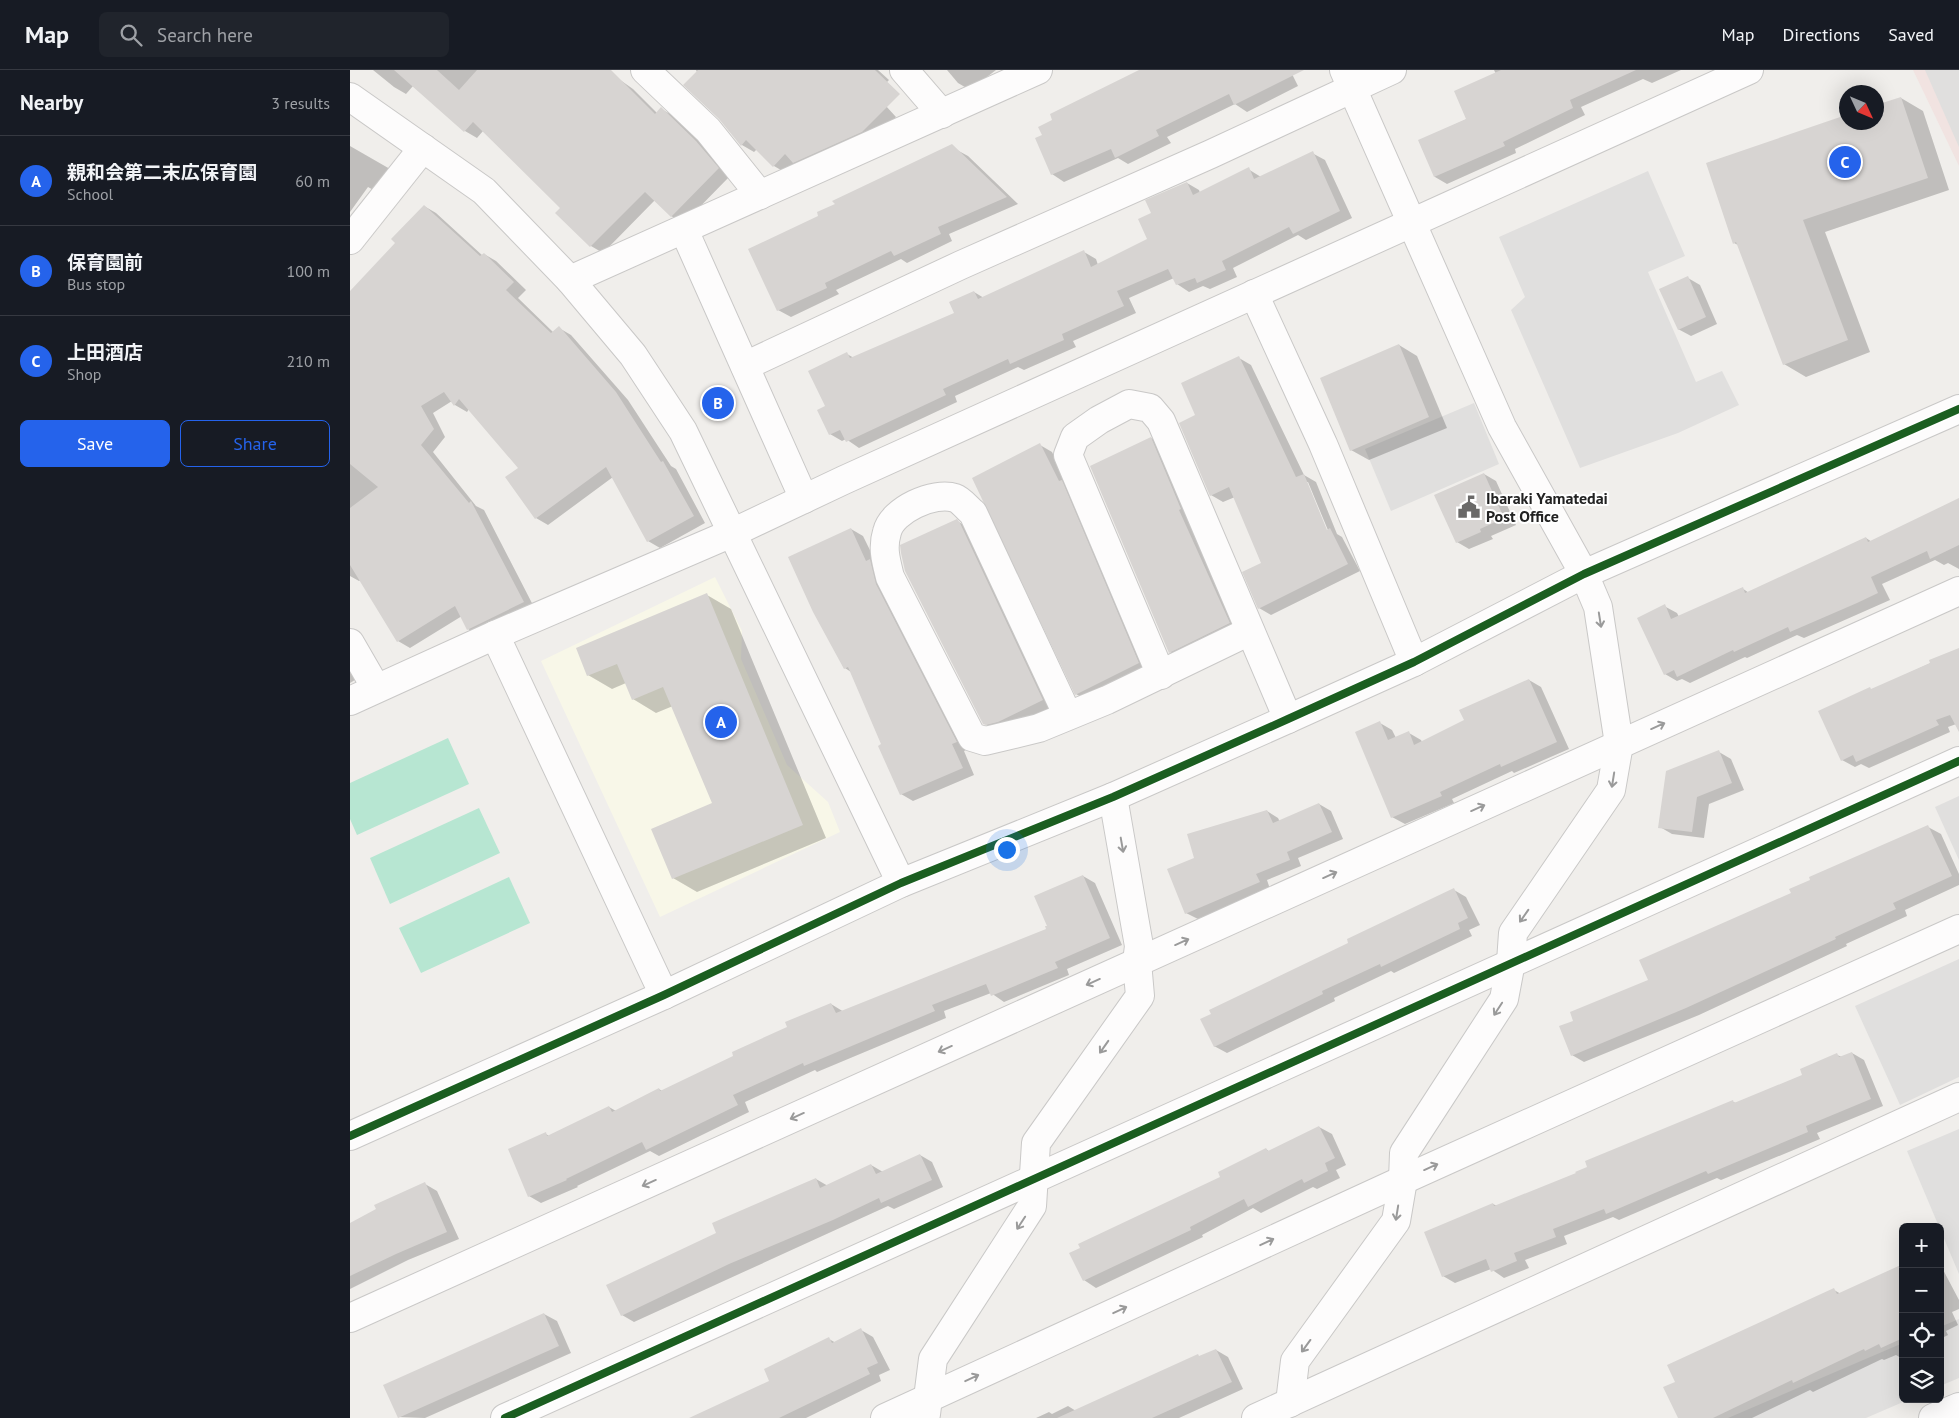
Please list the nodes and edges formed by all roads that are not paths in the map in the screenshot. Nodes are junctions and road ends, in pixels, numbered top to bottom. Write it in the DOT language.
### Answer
graph roads {
  1 [pos="645,70"];
  2 [pos="904,70"];
  3 [pos="1038,70"];
  4 [pos="1392,70"];
  5 [pos="1749,70"];
  6 [pos="1347,79"];
  7 [pos="350,97"];
  8 [pos="942,114"];
  9 [pos="423,148"];
  10 [pos="760,196"];
  11 [pos="1412,222"];
  12 [pos="684,230"];
  13 [pos="350,240"];
  14 [pos="570,280"];
  15 [pos="1254,294"];
  16 [pos="745,366"];
  17 [pos="1959,409"];
  18 [pos="804,499"];
  19 [pos="732,533"];
  20 [pos="1584,574"];
  21 [pos="1959,591"];
  22 [pos="1250,631"];
  23 [pos="495,635"];
  24 [pos="350,643"];
  25 [pos="1414,662"];
  26 [pos="1161,675"];
  27 [pos="376,688"];
  28 [pos="350,701"];
  29 [pos="1068,716"];
  30 [pos="1288,719"];
  31 [pos="1619,744"];
  32 [pos="1959,761"];
  33 [pos="1113,797"];
  34 [pos="901,883"];
  35 [pos="1959,929"];
  36 [pos="1137,962"];
  37 [pos="1511,962"];
  38 [pos="664,995"];
  39 [pos="1959,1097"];
  40 [pos="350,1136"];
  41 [pos="1034,1178"];
  42 [pos="1403,1180"];
  43 [pos="350,1318"];
  44 [pos="1290,1403"];
  45 [pos="1959,1407"];
  46 [pos="927,1408"];
  47 [pos="505,1418"];
  48 [pos="885,1418"];
  49 [pos="1256,1418"];
  50 [pos="1933,1418"];
  1 -- 10 [label="street"];
  2 -- 8 [label="street"];
  3 -- 8 [label="street"];
  4 -- 6 [label="street"];
  5 -- 11 [label="street"];
  6 -- 11 [label="street"];
  6 -- 16 [label="street"];
  7 -- 9 [label="street"];
  8 -- 10 [label="street"];
  9 -- 13 [label="street"];
  9 -- 14 [label="street"];
  10 -- 12 [label="street"];
  11 -- 15 [label="street"];
  11 -- 20 [label="street"];
  12 -- 14 [label="street"];
  12 -- 16 [label="street"];
  14 -- 19 [label="street"];
  15 -- 18 [label="street"];
  15 -- 25 [label="street"];
  16 -- 18 [label="street"];
  17 -- 20 [label="street"];
  18 -- 19 [label="street"];
  19 -- 23 [label="street"];
  19 -- 34 [label="street"];
  20 -- 25 [label="street"];
  20 -- 31 [label="street, one-way"];
  31 -- 21 [label="street, one-way"];
  22 -- 26 [label="street"];
  22 -- 26 [label="street"];
  22 -- 30 [label="street"];
  23 -- 27 [label="street"];
  23 -- 38 [label="street"];
  24 -- 27 [label="street"];
  25 -- 30 [label="street"];
  26 -- 29 [label="street"];
  27 -- 28 [label="street"];
  29 -- 29 [label="street"];
  30 -- 33 [label="street"];
  36 -- 31 [label="street, one-way"];
  31 -- 37 [label="street, one-way"];
  32 -- 37 [label="street"];
  33 -- 34 [label="street"];
  33 -- 36 [label="street, one-way"];
  34 -- 38 [label="street"];
  42 -- 35 [label="street, one-way"];
  36 -- 41 [label="street, one-way"];
  36 -- 43 [label="street, one-way"];
  37 -- 41 [label="street"];
  37 -- 42 [label="street, one-way"];
  38 -- 40 [label="street"];
  39 -- 44 [label="street"];
  41 -- 46 [label="street, one-way"];
  41 -- 47 [label="street"];
  42 -- 44 [label="street, one-way"];
  46 -- 42 [label="street, one-way"];
  44 -- 49 [label="street"];
  45 -- 50 [label="street"];
  46 -- 48 [label="street"];
}
